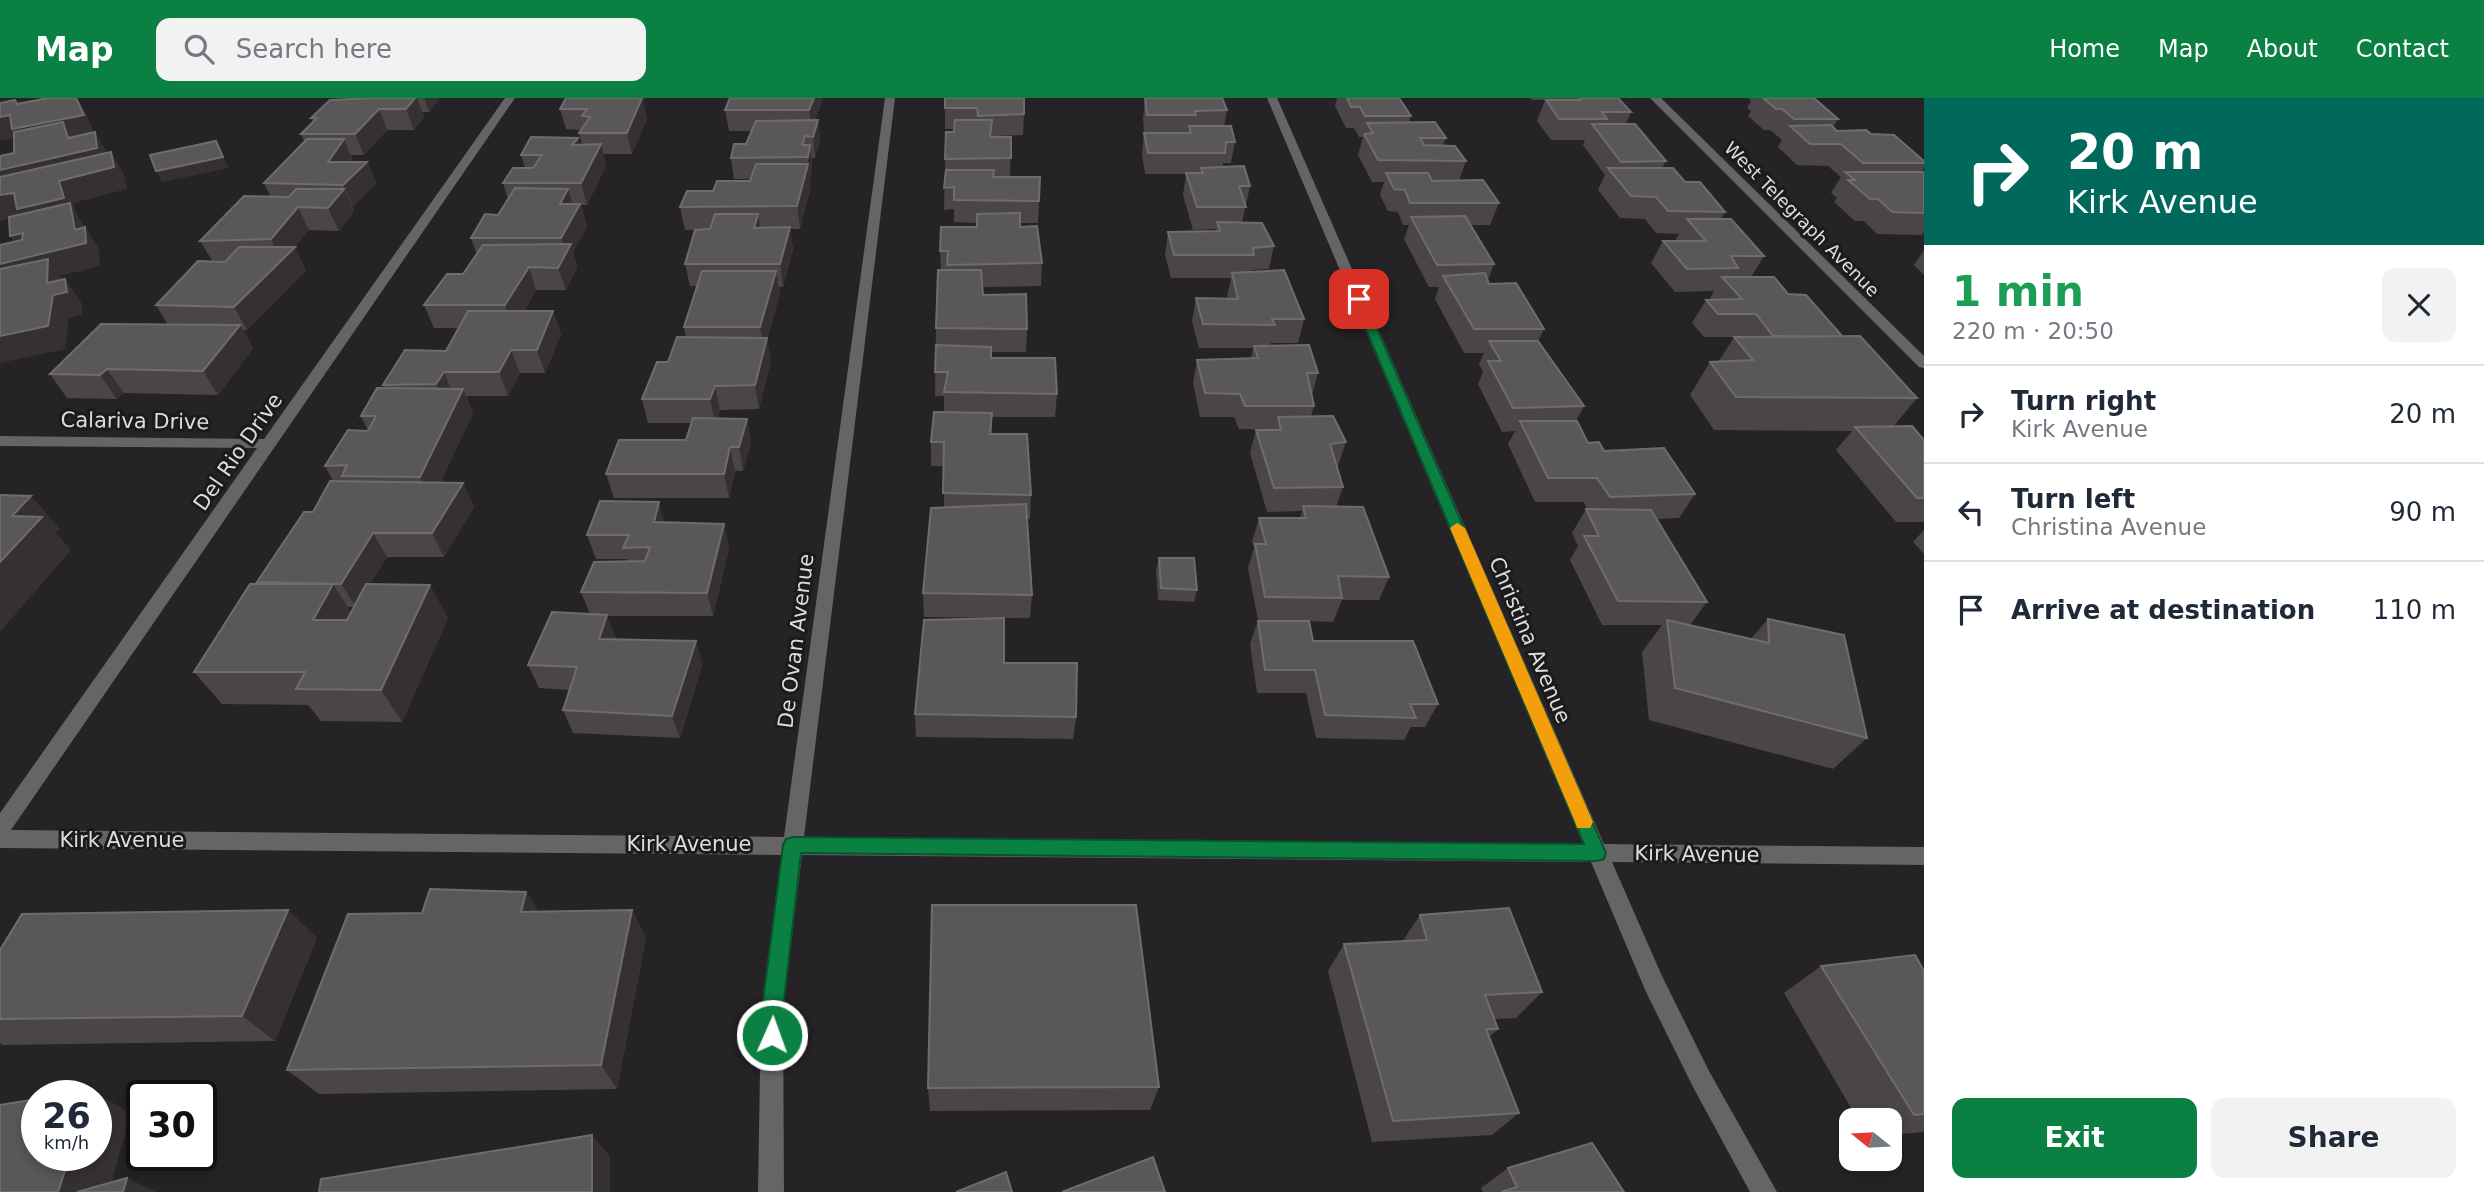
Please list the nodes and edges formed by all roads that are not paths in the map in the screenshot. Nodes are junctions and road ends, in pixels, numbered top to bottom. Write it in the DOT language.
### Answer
graph roads {
  1 [pos="510,98"];
  2 [pos="890,98"];
  3 [pos="1272,98"];
  4 [pos="1656,98"];
  5 [pos="1924,364"];
  6 [pos="0,441"];
  7 [pos="270,444"];
  8 [pos="0,829"];
  9 [pos="0,839"];
  10 [pos="793,845"];
  11 [pos="1597,853"];
  12 [pos="1924,856"];
  13 [pos="771,1192"];
  14 [pos="1764,1192"];
  1 -- 7 [label="street, Del Rio Drive"];
  2 -- 10 [label="street, De Ovan Avenue"];
  3 -- 11 [label="street, Christina Avenue"];
  4 -- 5 [label="street, West Telegraph Avenue"];
  6 -- 7 [label="street, Calariva Drive"];
  7 -- 8 [label="street, Del Rio Drive"];
  9 -- 10 [label="street, Kirk Avenue"];
  10 -- 11 [label="street, Kirk Avenue"];
  10 -- 13 [label="street, De Ovan Avenue"];
  11 -- 12 [label="street, Kirk Avenue"];
  11 -- 14 [label="street, Christina Avenue"];
}
